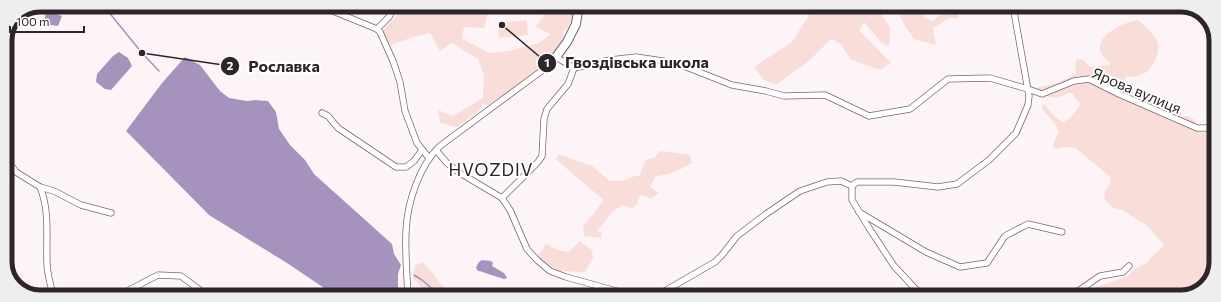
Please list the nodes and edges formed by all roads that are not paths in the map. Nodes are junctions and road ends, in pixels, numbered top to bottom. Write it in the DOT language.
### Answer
graph roads {
  1 [pos="335,12"];
  2 [pos="392,12"];
  3 [pos="579,12"];
  4 [pos="1015,12"];
  5 [pos="377,29"];
  6 [pos="556,57"];
  7 [pos="574,68"];
  8 [pos="1028,89"];
  9 [pos="322,113"];
  10 [pos="1209,128"];
  11 [pos="422,150"];
  12 [pos="436,150"];
  13 [pos="429,158"];
  14 [pos="12,167"];
  15 [pos="852,186"];
  16 [pos="40,187"];
  17 [pos="502,198"];
  18 [pos="859,212"];
  19 [pos="111,213"];
  20 [pos="1062,232"];
  21 [pos="1129,266"];
  22 [pos="53,290"];
  23 [pos="129,290"];
  24 [pos="200,290"];
  25 [pos="408,290"];
  26 [pos="613,290"];
  27 [pos="666,290"];
  28 [pos="914,290"];
  29 [pos="1080,290"];
  1 -- 5 [label="street"];
  2 -- 5 [label="street"];
  3 -- 6 [label="street"];
  4 -- 8 [label="street"];
  5 -- 11 [label="street"];
  6 -- 7 [label="street"];
  6 -- 12 [label="street"];
  7 -- 8 [label="street, Ярова вулиця"];
  7 -- 17 [label="street"];
  8 -- 10 [label="street, Ярова вулиця"];
  8 -- 15 [label="street"];
  9 -- 11 [label="street"];
  11 -- 13 [label="street"];
  12 -- 13 [label="street"];
  12 -- 17 [label="street"];
  13 -- 25 [label="street"];
  14 -- 16 [label="street"];
  15 -- 18 [label="street"];
  15 -- 27 [label="street"];
  16 -- 19 [label="street"];
  16 -- 22 [label="street"];
  17 -- 26 [label="street"];
  18 -- 20 [label="street"];
  18 -- 28 [label="street"];
  21 -- 29 [label="street"];
  23 -- 24 [label="street"];
}
